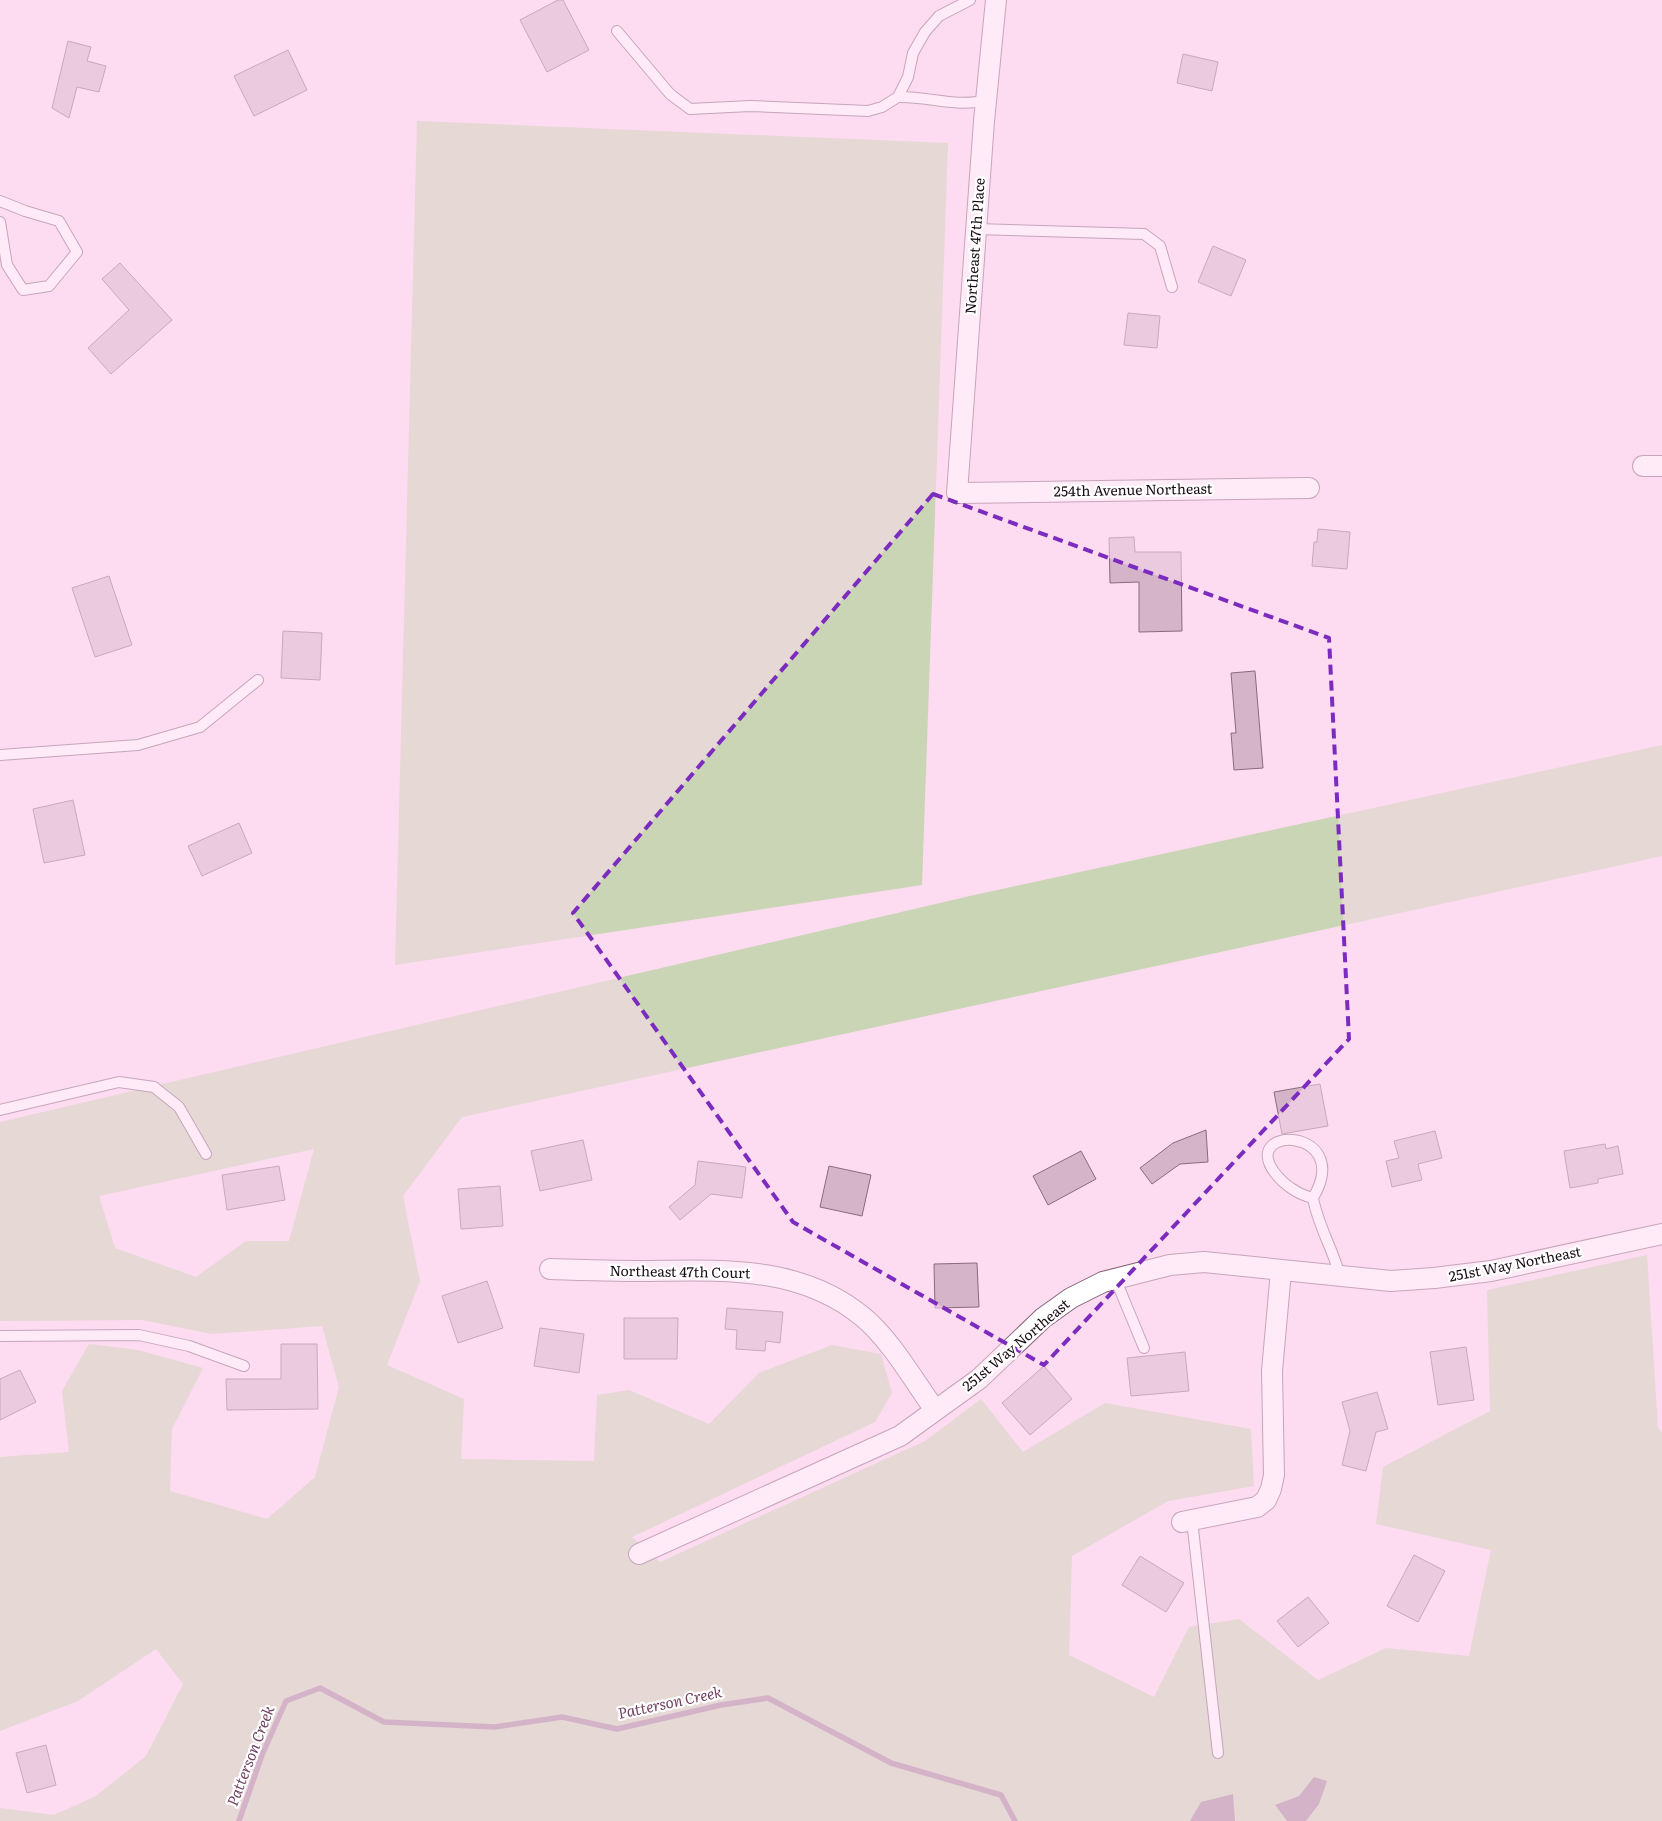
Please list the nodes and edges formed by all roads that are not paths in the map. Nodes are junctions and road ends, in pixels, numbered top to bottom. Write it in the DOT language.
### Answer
graph roads {
  1 [pos="970,0"];
  2 [pos="996,0"];
  3 [pos="617,31"];
  4 [pos="898,97"];
  5 [pos="986,100"];
  6 [pos="0,200"];
  7 [pos="0,222"];
  8 [pos="976,229"];
  9 [pos="1172,287"];
  10 [pos="1309,488"];
  11 [pos="957,493"];
  12 [pos="258,680"];
  13 [pos="0,755"];
  14 [pos="0,1110"];
  15 [pos="206,1154"];
  16 [pos="1313,1198"];
  17 [pos="1662,1234"];
  18 [pos="550,1269"];
  19 [pos="1282,1271"];
  20 [pos="1340,1276"];
  21 [pos="1115,1278"];
  22 [pos="0,1336"];
  23 [pos="1144,1348"];
  24 [pos="244,1366"];
  25 [pos="936,1410"];
  26 [pos="1187,1521"];
  27 [pos="639,1554"];
  28 [pos="1218,1753"];
  1 -- 4 [label="lane"];
  2 -- 5 [label="street, Northeast 47th Place"];
  3 -- 4 [label="lane"];
  4 -- 5 [label="lane"];
  5 -- 8 [label="street, Northeast 47th Place"];
  6 -- 7 [label="lane"];
  8 -- 9 [label="lane"];
  8 -- 11 [label="street, Northeast 47th Place"];
  10 -- 11 [label="street, 254th Avenue Northeast"];
  12 -- 13 [label="lane"];
  14 -- 15 [label="lane"];
  16 -- 16 [label="lane"];
  16 -- 20 [label="lane"];
  17 -- 20 [label="street, 251st Way Northeast"];
  18 -- 25 [label="street, Northeast 47th Court"];
  19 -- 20 [label="street, 251st Way Northeast"];
  19 -- 21 [label="street, 251st Way Northeast"];
  19 -- 26 [label="street"];
  21 -- 23 [label="lane"];
  21 -- 25 [label="street, 251st Way Northeast"];
  22 -- 24 [label="lane"];
  25 -- 27 [label="street, 251st Way Northeast"];
  26 -- 28 [label="lane"];
}
